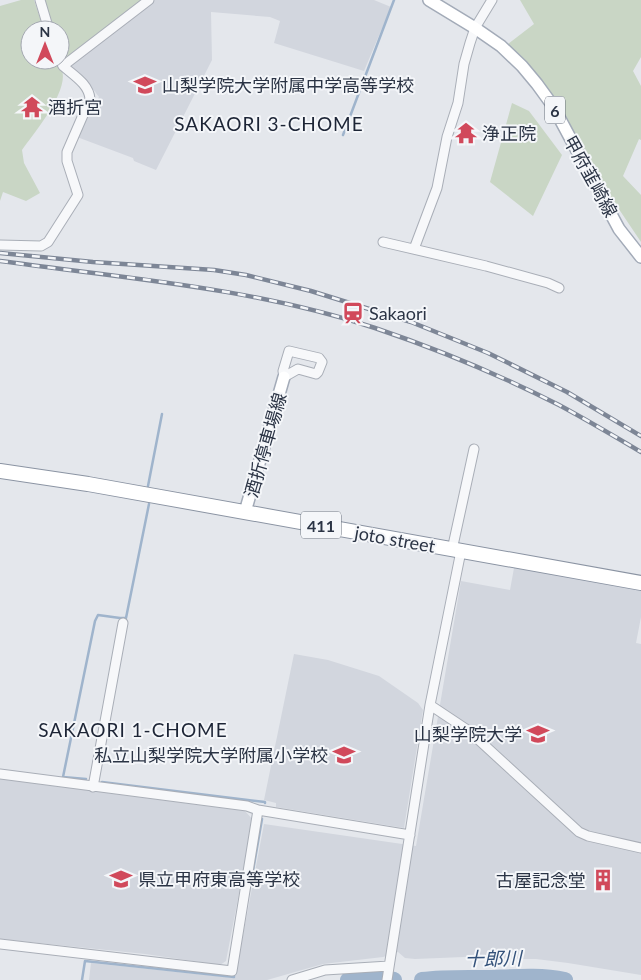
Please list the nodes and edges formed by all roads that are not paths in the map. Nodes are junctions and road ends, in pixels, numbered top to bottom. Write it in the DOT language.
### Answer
graph roads {
  1 [pos="40,0"];
  2 [pos="149,0"];
  3 [pos="429,0"];
  4 [pos="492,0"];
  5 [pos="47,20"];
  6 [pos="475,28"];
  7 [pos="70,57"];
  8 [pos="69,70"];
  9 [pos="383,242"];
  10 [pos="0,245"];
  11 [pos="414,248"];
  12 [pos="641,257"];
  13 [pos="559,288"];
  14 [pos="284,377"];
  15 [pos="474,449"];
  16 [pos="0,471"];
  17 [pos="245,512"];
  18 [pos="457,550"];
  19 [pos="641,583"];
  20 [pos="123,623"];
  21 [pos="430,706"];
  22 [pos="0,774"];
  23 [pos="93,786"];
  24 [pos="258,810"];
  25 [pos="410,835"];
  26 [pos="641,848"];
  27 [pos="0,944"];
  28 [pos="389,966"];
  29 [pos="292,980"];
  30 [pos="387,980"];
  1 -- 5 [label="street"];
  2 -- 7 [label="street"];
  3 -- 6 [label="main road, 甲府韮崎線 / 6"];
  4 -- 6 [label="street"];
  6 -- 11 [label="street"];
  6 -- 12 [label="main road, 甲府韮崎線 / 6"];
  8 -- 10 [label="street"];
  9 -- 11 [label="street"];
  11 -- 13 [label="street"];
  14 -- 14 [label="street"];
  14 -- 17 [label="main road, 酒折停車場線"];
  15 -- 18 [label="street"];
  16 -- 17 [label="highway, joto street / 411"];
  17 -- 18 [label="highway, joto street / 411"];
  18 -- 19 [label="highway, joto street / 411"];
  18 -- 21 [label="street"];
  20 -- 23 [label="street"];
  21 -- 25 [label="street"];
  21 -- 26 [label="street"];
  22 -- 23 [label="street"];
  23 -- 24 [label="street"];
  24 -- 25 [label="street"];
  24 -- 27 [label="street"];
  25 -- 28 [label="street"];
  28 -- 29 [label="street"];
  28 -- 30 [label="street"];
}
